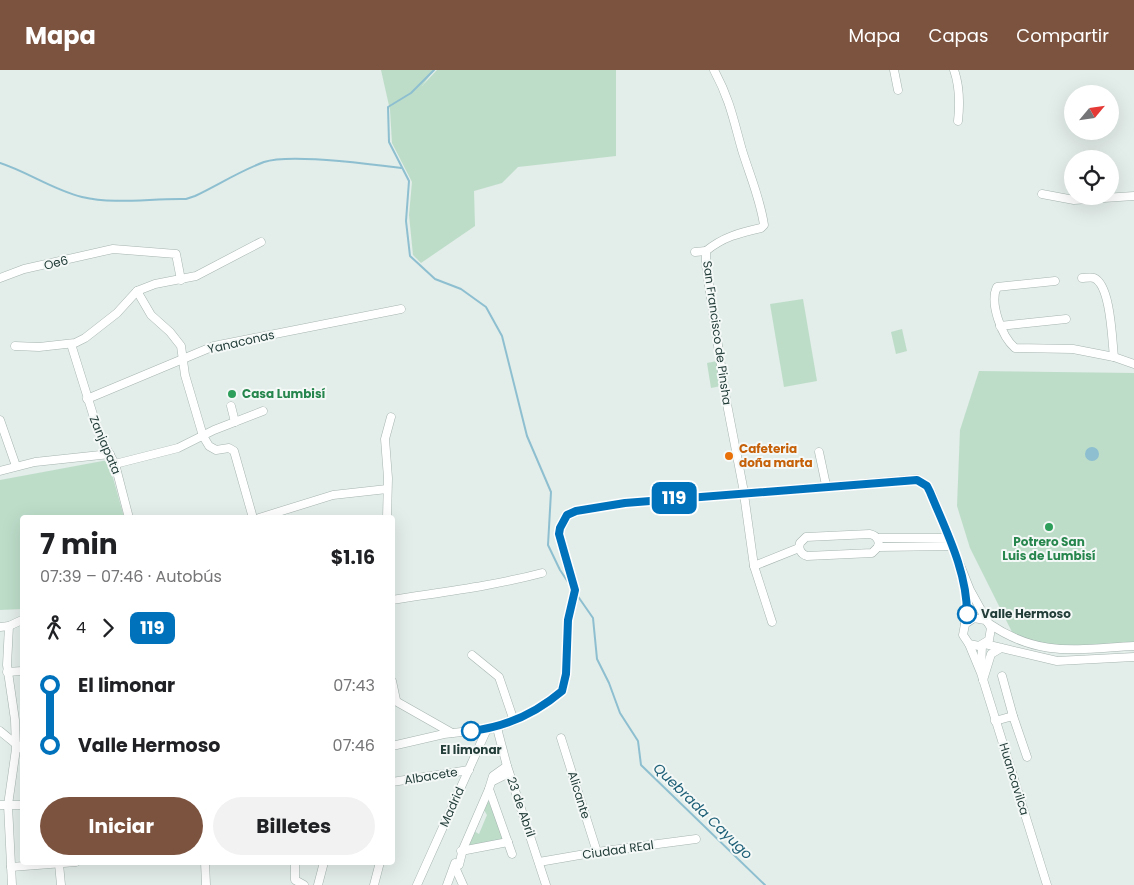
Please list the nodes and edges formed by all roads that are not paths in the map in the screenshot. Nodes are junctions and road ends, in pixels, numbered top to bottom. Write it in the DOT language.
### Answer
graph roads {
  1 [pos="714,70"];
  2 [pos="894,70"];
  3 [pos="954,70"];
  4 [pos="898,90"];
  5 [pos="958,121"];
  6 [pos="1042,194"];
  7 [pos="1134,196"];
  8 [pos="261,242"];
  9 [pos="706,251"];
  10 [pos="695,252"];
  11 [pos="0,278"];
  12 [pos="1082,278"];
  13 [pos="181,280"];
  14 [pos="1055,281"];
  15 [pos="137,291"];
  16 [pos="402,309"];
  17 [pos="1066,319"];
  18 [pos="1000,326"];
  19 [pos="71,344"];
  20 [pos="15,346"];
  21 [pos="1114,357"];
  22 [pos="182,359"];
  23 [pos="1134,364"];
  24 [pos="87,399"];
  25 [pos="231,406"];
  26 [pos="263,411"];
  27 [pos="391,417"];
  28 [pos="0,420"];
  29 [pos="235,422"];
  30 [pos="203,436"];
  31 [pos="819,452"];
  32 [pos="110,454"];
  33 [pos="115,464"];
  34 [pos="16,466"];
  35 [pos="0,471"];
  36 [pos="826,485"];
  37 [pos="387,489"];
  38 [pos="744,492"];
  39 [pos="128,515"];
  40 [pos="252,515"];
  41 [pos="279,515"];
  42 [pos="387,515"];
  43 [pos="877,538"];
  44 [pos="951,542"];
  45 [pos="878,547"];
  46 [pos="799,548"];
  47 [pos="957,558"];
  48 [pos="754,566"];
  49 [pos="542,574"];
  50 [pos="395,599"];
  51 [pos="20,621"];
  52 [pos="772,622"];
  53 [pos="986,622"];
  54 [pos="965,624"];
  55 [pos="9,626"];
  56 [pos="0,627"];
  57 [pos="969,644"];
  58 [pos="984,645"];
  59 [pos="1134,646"];
  60 [pos="1001,648"];
  61 [pos="472,655"];
  62 [pos="1134,657"];
  63 [pos="20,670"];
  64 [pos="8,672"];
  65 [pos="1002,676"];
  66 [pos="982,677"];
  67 [pos="395,701"];
  68 [pos="1013,716"];
  69 [pos="514,721"];
  70 [pos="996,721"];
  71 [pos="497,728"];
  72 [pos="487,729"];
  73 [pos="0,730"];
  74 [pos="452,733"];
  75 [pos="561,738"];
  76 [pos="15,742"];
  77 [pos="395,745"];
  78 [pos="20,747"];
  79 [pos="1027,757"];
  80 [pos="469,770"];
  81 [pos="508,770"];
  82 [pos="395,782"];
  83 [pos="489,789"];
  84 [pos="4,805"];
  85 [pos="20,805"];
  86 [pos="696,839"];
  87 [pos="508,842"];
  88 [pos="462,849"];
  89 [pos="596,852"];
  90 [pos="512,854"];
  91 [pos="539,862"];
  92 [pos="43,865"];
  93 [pos="59,865"];
  94 [pos="205,865"];
  95 [pos="296,865"];
  96 [pos="323,865"];
  97 [pos="379,865"];
  98 [pos="11,867"];
  99 [pos="455,867"];
  100 [pos="12,885"];
  101 [pos="62,885"];
  102 [pos="206,885"];
  103 [pos="304,885"];
  104 [pos="318,885"];
  105 [pos="374,885"];
  106 [pos="417,885"];
  107 [pos="447,885"];
  108 [pos="463,885"];
  109 [pos="546,885"];
  110 [pos="1047,885"];
  1 -- 9 [label="street, San Francisco de Pinsha"];
  2 -- 4 [label="street"];
  3 -- 5 [label="street"];
  6 -- 7 [label="street"];
  8 -- 13 [label="street"];
  9 -- 10 [label="street"];
  9 -- 38 [label="street, San Francisco de Pinsha"];
  11 -- 13 [label="street, Oe6"];
  12 -- 21 [label="street"];
  13 -- 15 [label="street"];
  14 -- 18 [label="street"];
  15 -- 19 [label="street"];
  15 -- 22 [label="street"];
  16 -- 22 [label="street, Yanaconas"];
  17 -- 18 [label="street"];
  18 -- 21 [label="street"];
  19 -- 20 [label="street"];
  19 -- 24 [label="street, Zanjapata"];
  21 -- 23 [label="street"];
  22 -- 24 [label="street, Yanaconas"];
  22 -- 30 [label="street"];
  24 -- 32 [label="street, Zanjapata"];
  25 -- 29 [label="street"];
  26 -- 29 [label="street"];
  27 -- 37 [label="street"];
  28 -- 34 [label="street"];
  29 -- 30 [label="street"];
  30 -- 33 [label="street"];
  30 -- 40 [label="street"];
  31 -- 36 [label="street"];
  32 -- 33 [label="street, Zanjapata"];
  32 -- 34 [label="street"];
  33 -- 39 [label="street, Zanjapata"];
  34 -- 35 [label="street"];
  36 -- 38 [label="street"];
  36 -- 44 [label="street"];
  37 -- 41 [label="street"];
  37 -- 42 [label="street"];
  38 -- 48 [label="street, San Francisco de Pinsha"];
  38 -- 69 [label="street"];
  43 -- 44 [label="street"];
  43 -- 45 [label="street"];
  43 -- 46 [label="street"];
  44 -- 45 [label="street"];
  44 -- 47 [label="street"];
  45 -- 46 [label="street"];
  46 -- 48 [label="street"];
  47 -- 53 [label="street"];
  47 -- 54 [label="street"];
  48 -- 52 [label="street, San Francisco de Pinsha"];
  49 -- 50 [label="street"];
  51 -- 55 [label="street"];
  53 -- 54 [label="street"];
  53 -- 58 [label="street"];
  53 -- 59 [label="street"];
  54 -- 57 [label="street"];
  55 -- 56 [label="street"];
  55 -- 64 [label="street"];
  57 -- 58 [label="street"];
  57 -- 66 [label="street, Huancavilca"];
  58 -- 60 [label="street"];
  58 -- 66 [label="street, Huancavilca"];
  60 -- 62 [label="street"];
  60 -- 66 [label="street"];
  61 -- 69 [label="street"];
  63 -- 64 [label="street"];
  64 -- 76 [label="street"];
  65 -- 68 [label="street"];
  66 -- 70 [label="street, Huancavilca"];
  67 -- 74 [label="street"];
  68 -- 70 [label="street"];
  68 -- 79 [label="street"];
  69 -- 71 [label="street"];
  70 -- 110 [label="street, Huancavilca"];
  71 -- 72 [label="street"];
  71 -- 81 [label="street, 23 de Abril"];
  72 -- 74 [label="street"];
  72 -- 80 [label="street, Madrid"];
  73 -- 76 [label="street"];
  74 -- 77 [label="street"];
  75 -- 89 [label="street, Alicante"];
  76 -- 78 [label="street"];
  76 -- 84 [label="street"];
  80 -- 82 [label="street, Albacete"];
  80 -- 106 [label="street, Madrid"];
  81 -- 83 [label="street"];
  81 -- 91 [label="street, 23 de Abril"];
  83 -- 87 [label="street"];
  83 -- 88 [label="street"];
  84 -- 85 [label="street"];
  84 -- 98 [label="street"];
  86 -- 89 [label="street, Ciudad REal"];
  87 -- 88 [label="street"];
  87 -- 90 [label="street"];
  88 -- 99 [label="street"];
  89 -- 91 [label="street, Ciudad REal"];
  91 -- 109 [label="street, 23 de Abril"];
  92 -- 98 [label="street"];
  93 -- 101 [label="street"];
  94 -- 102 [label="street"];
  95 -- 103 [label="street"];
  96 -- 104 [label="street"];
  97 -- 105 [label="street"];
  98 -- 100 [label="street"];
  99 -- 107 [label="street"];
  99 -- 108 [label="street"];
}
